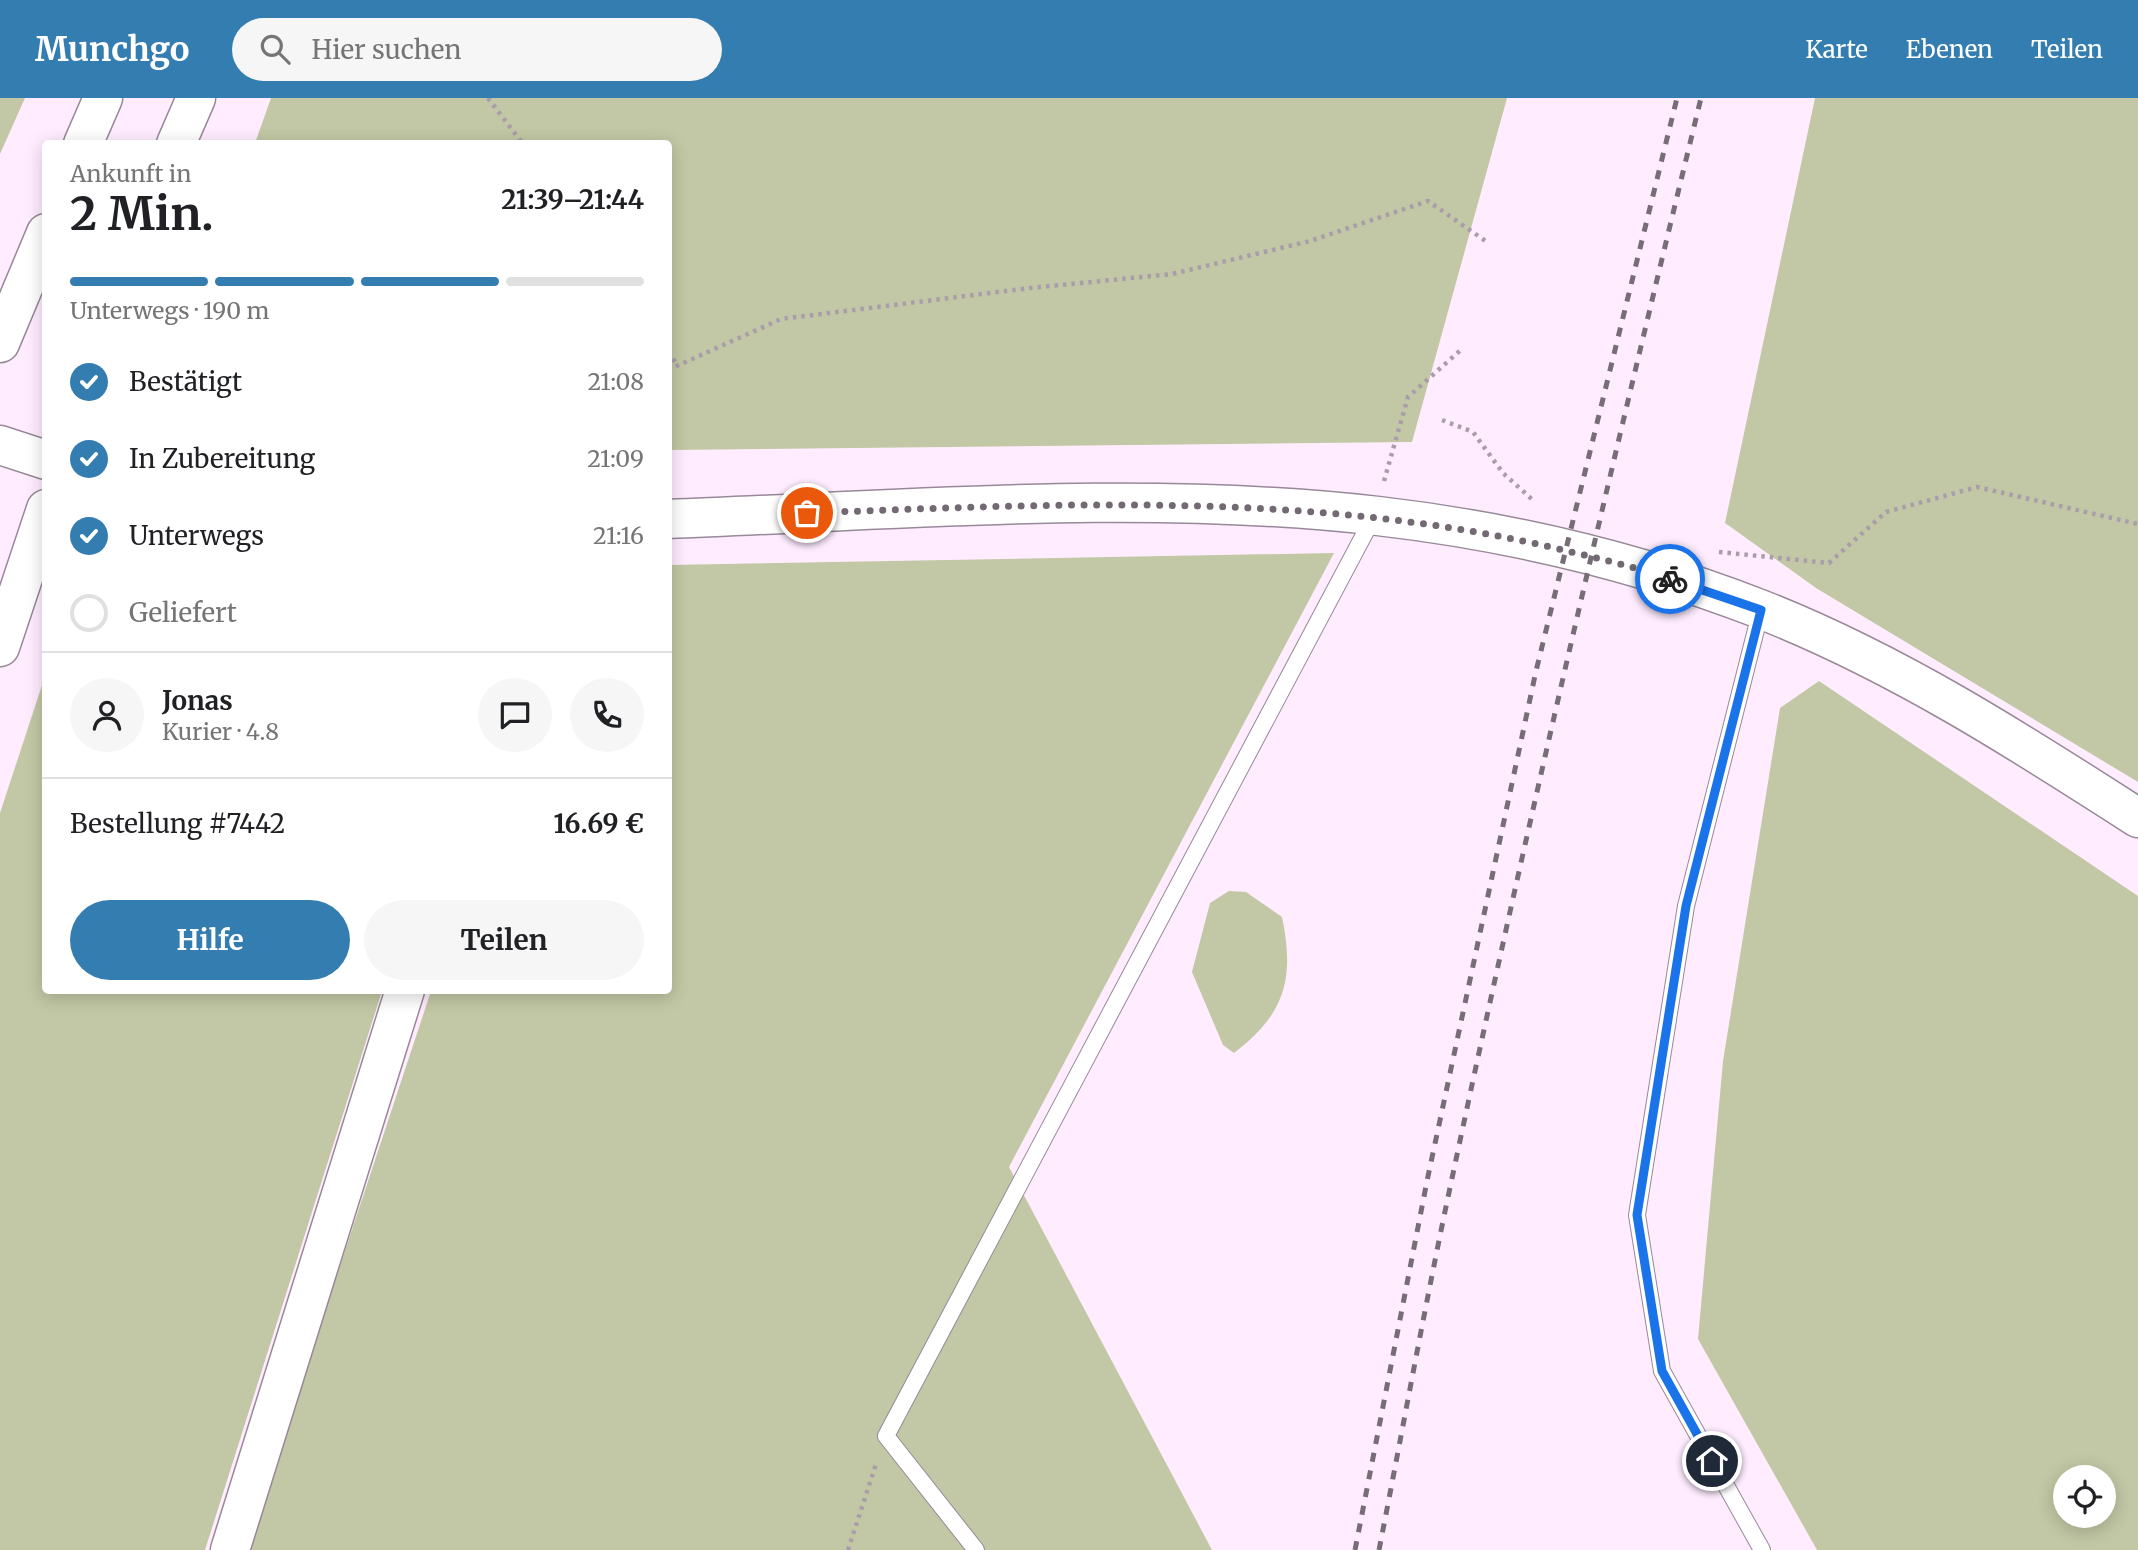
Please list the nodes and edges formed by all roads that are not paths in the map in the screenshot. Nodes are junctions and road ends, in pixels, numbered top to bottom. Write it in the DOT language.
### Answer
graph roads {
  1 [pos="103,98"];
  2 [pos="195,98"];
  3 [pos="85,140"];
  4 [pos="178,140"];
  5 [pos="42,243"];
  6 [pos="4,333"];
  7 [pos="0,445"];
  8 [pos="42,459"];
  9 [pos="1374,516"];
  10 [pos="672,519"];
  11 [pos="42,521"];
  12 [pos="1761,610"];
  13 [pos="0,647"];
  14 [pos="2138,818"];
  15 [pos="404,994"];
  16 [pos="230,1550"];
  17 [pos="976,1550"];
  18 [pos="1762,1550"];
  1 -- 3 [label="main road"];
  2 -- 4 [label="main road"];
  5 -- 6 [label="main road"];
  7 -- 8 [label="main road"];
  9 -- 10 [label="main road"];
  9 -- 12 [label="main road"];
  9 -- 17 [label="lane"];
  11 -- 13 [label="main road"];
  12 -- 14 [label="main road"];
  12 -- 18 [label="lane"];
  15 -- 16 [label="main road"];
}
